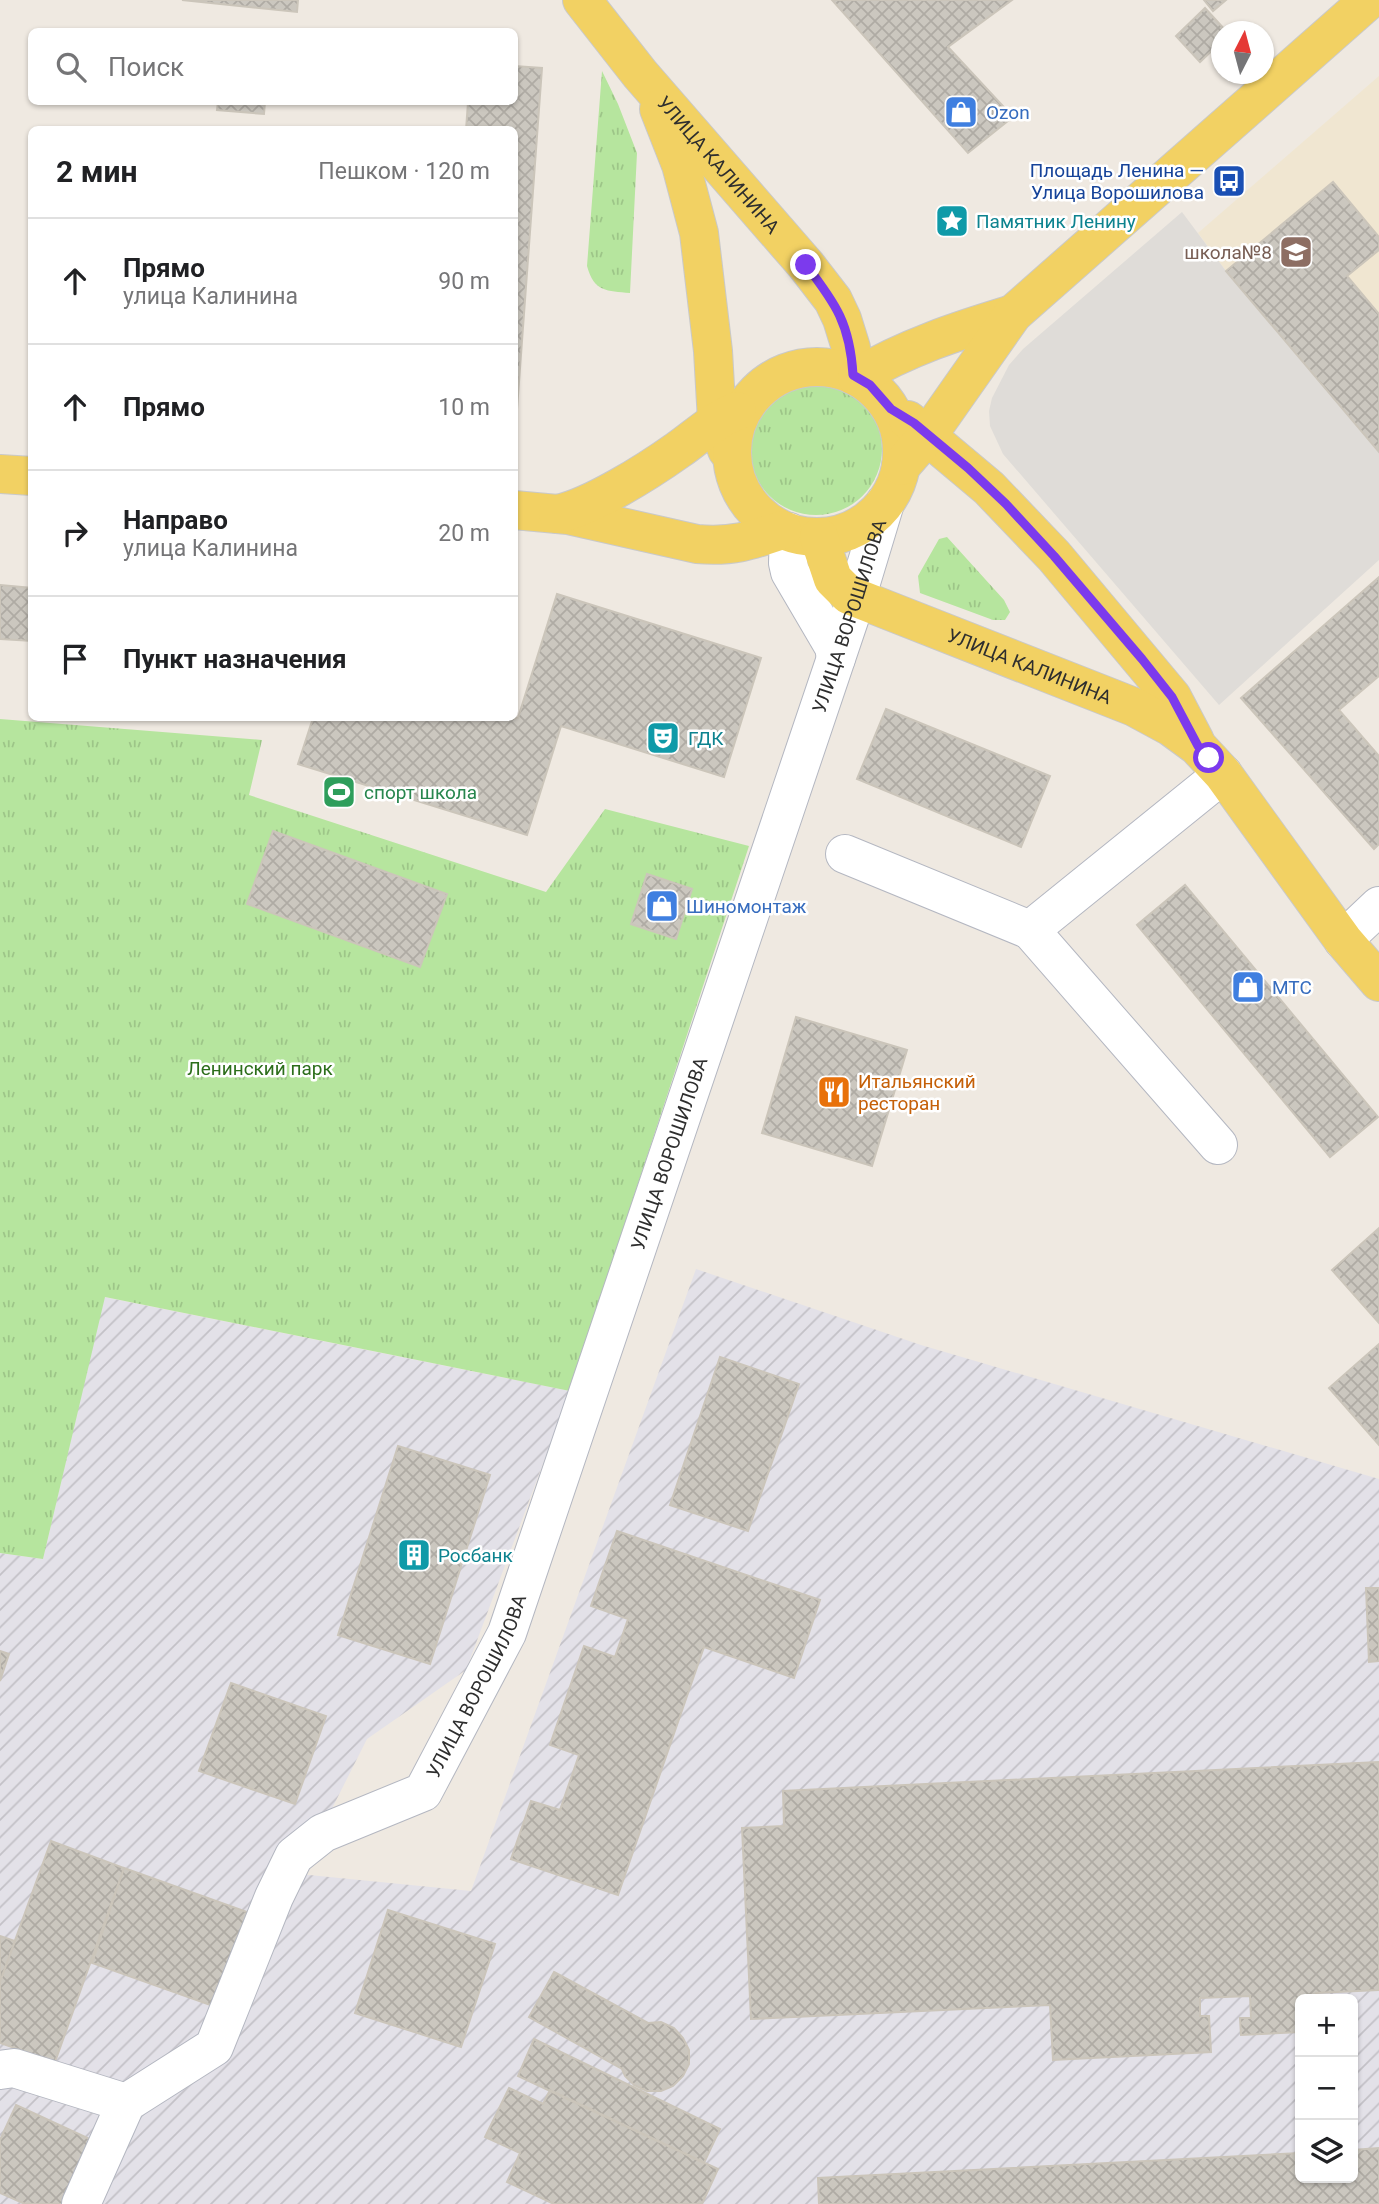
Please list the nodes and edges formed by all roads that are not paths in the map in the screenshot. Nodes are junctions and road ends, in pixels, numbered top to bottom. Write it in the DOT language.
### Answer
graph roads {
  1 [pos="582,0"];
  2 [pos="1369,0"];
  3 [pos="640,74"];
  4 [pos="1013,314"];
  5 [pos="855,376"];
  6 [pos="891,409"];
  7 [pos="730,415"];
  8 [pos="928,435"];
  9 [pos="901,466"];
  10 [pos="0,474"];
  11 [pos="28,476"];
  12 [pos="885,503"];
  13 [pos="518,510"];
  14 [pos="558,514"];
  15 [pos="797,533"];
  16 [pos="856,599"];
  17 [pos="836,658"];
  18 [pos="1198,746"];
  19 [pos="1223,775"];
  20 [pos="845,854"];
  21 [pos="1379,906"];
  22 [pos="1030,930"];
  23 [pos="1343,940"];
  24 [pos="1379,982"];
  25 [pos="1218,1144"];
  26 [pos="0,2070"];
  27 [pos="126,2103"];
  28 [pos="81,2204"];
  1 -- 3 [label="main road, УЛИЦА КАЛИНИНА"];
  2 -- 4 [label="main road"];
  3 -- 5 [label="main road, УЛИЦА КАЛИНИНА"];
  3 -- 7 [label="main road"];
  4 -- 5 [label="main road"];
  4 -- 8 [label="main road"];
  5 -- 6 [label="main road"];
  5 -- 7 [label="main road"];
  6 -- 8 [label="main road, УЛИЦА КАЛИНИНА"];
  6 -- 9 [label="main road"];
  7 -- 14 [label="main road"];
  7 -- 15 [label="main road"];
  8 -- 9 [label="main road"];
  8 -- 18 [label="main road, УЛИЦА КАЛИНИНА"];
  9 -- 12 [label="main road"];
  10 -- 11 [label="main road"];
  12 -- 15 [label="main road"];
  12 -- 16 [label="street, УЛИЦА ВОРОШИЛОВА"];
  13 -- 14 [label="main road"];
  14 -- 15 [label="main road"];
  15 -- 16 [label="main road"];
  15 -- 17 [label="street"];
  16 -- 17 [label="street, УЛИЦА ВОРОШИЛОВА"];
  16 -- 18 [label="main road, УЛИЦА КАЛИНИНА"];
  17 -- 27 [label="street, УЛИЦА ВОРОШИЛОВА"];
  18 -- 19 [label="main road, УЛИЦА КАЛИНИНА"];
  19 -- 22 [label="street"];
  19 -- 23 [label="main road, УЛИЦА КАЛИНИНА"];
  20 -- 22 [label="street"];
  21 -- 23 [label="street"];
  22 -- 25 [label="street"];
  23 -- 24 [label="main road, УЛИЦА КАЛИНИНА"];
  26 -- 27 [label="street"];
  27 -- 28 [label="street"];
}
